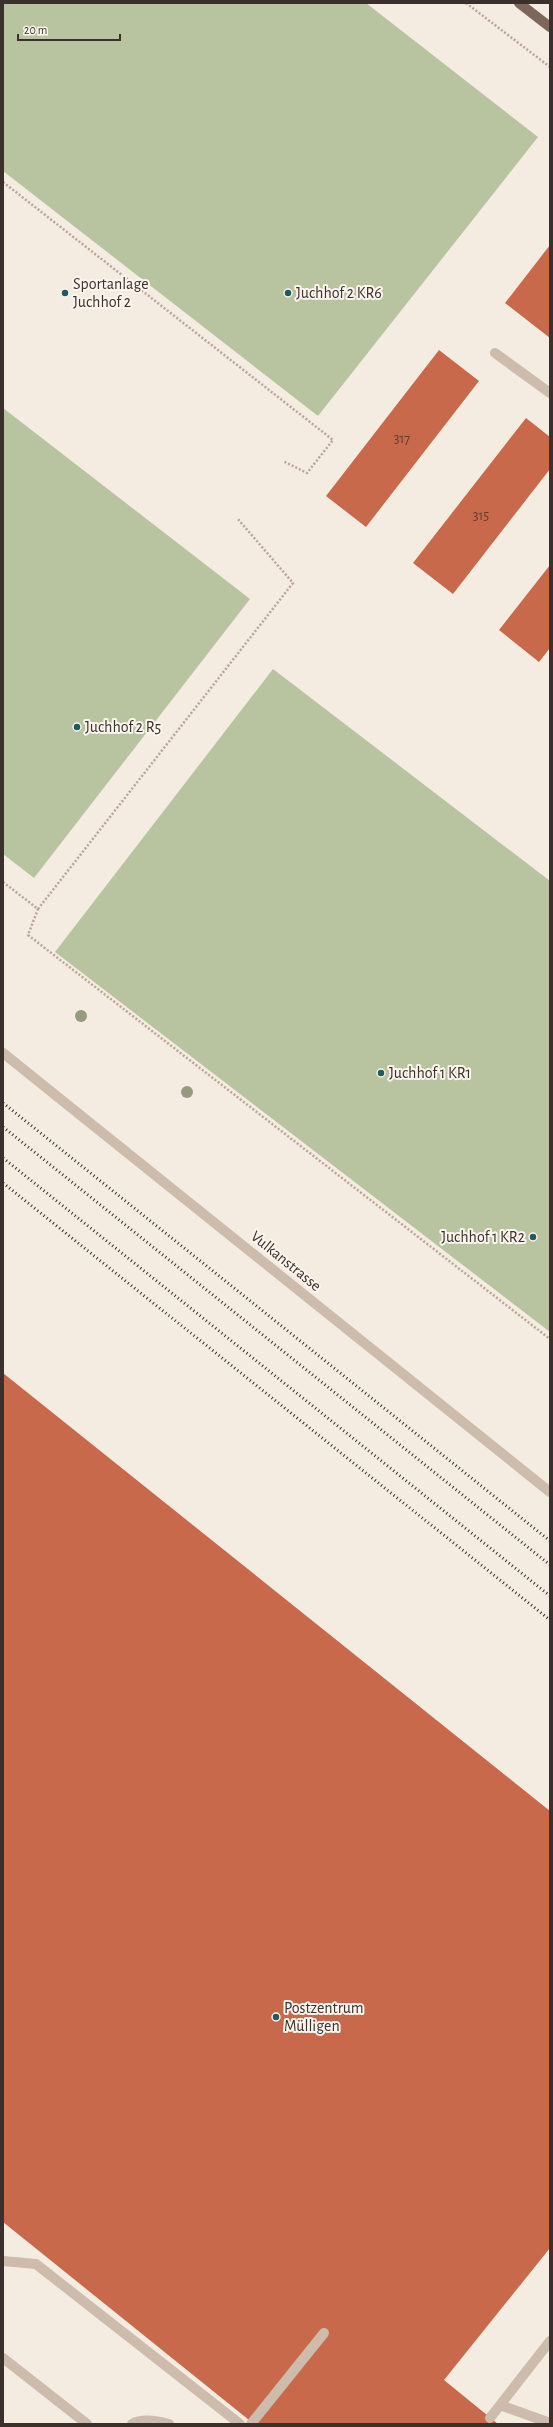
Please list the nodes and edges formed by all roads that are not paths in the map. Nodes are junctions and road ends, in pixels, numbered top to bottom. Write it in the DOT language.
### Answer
graph roads {
  1 [pos="519,3"];
  2 [pos="550,27"];
  3 [pos="496,353"];
  4 [pos="550,393"];
  5 [pos="3,1053"];
  6 [pos="550,1492"];
  7 [pos="3,2260"];
  8 [pos="324,2333"];
  9 [pos="550,2341"];
  10 [pos="3,2358"];
  11 [pos="500,2405"];
  12 [pos="490,2418"];
  13 [pos="550,2423"];
  14 [pos="87,2424"];
  15 [pos="132,2424"];
  16 [pos="169,2424"];
  17 [pos="240,2424"];
  18 [pos="251,2424"];
  1 -- 2 [label="main road"];
  3 -- 4 [label="street"];
  5 -- 6 [label="street, Vulkanstrasse"];
  7 -- 17 [label="street"];
  8 -- 18 [label="street"];
  9 -- 11 [label="street"];
  10 -- 14 [label="street"];
  11 -- 12 [label="street"];
  11 -- 13 [label="street"];
  15 -- 16 [label="street"];
}
